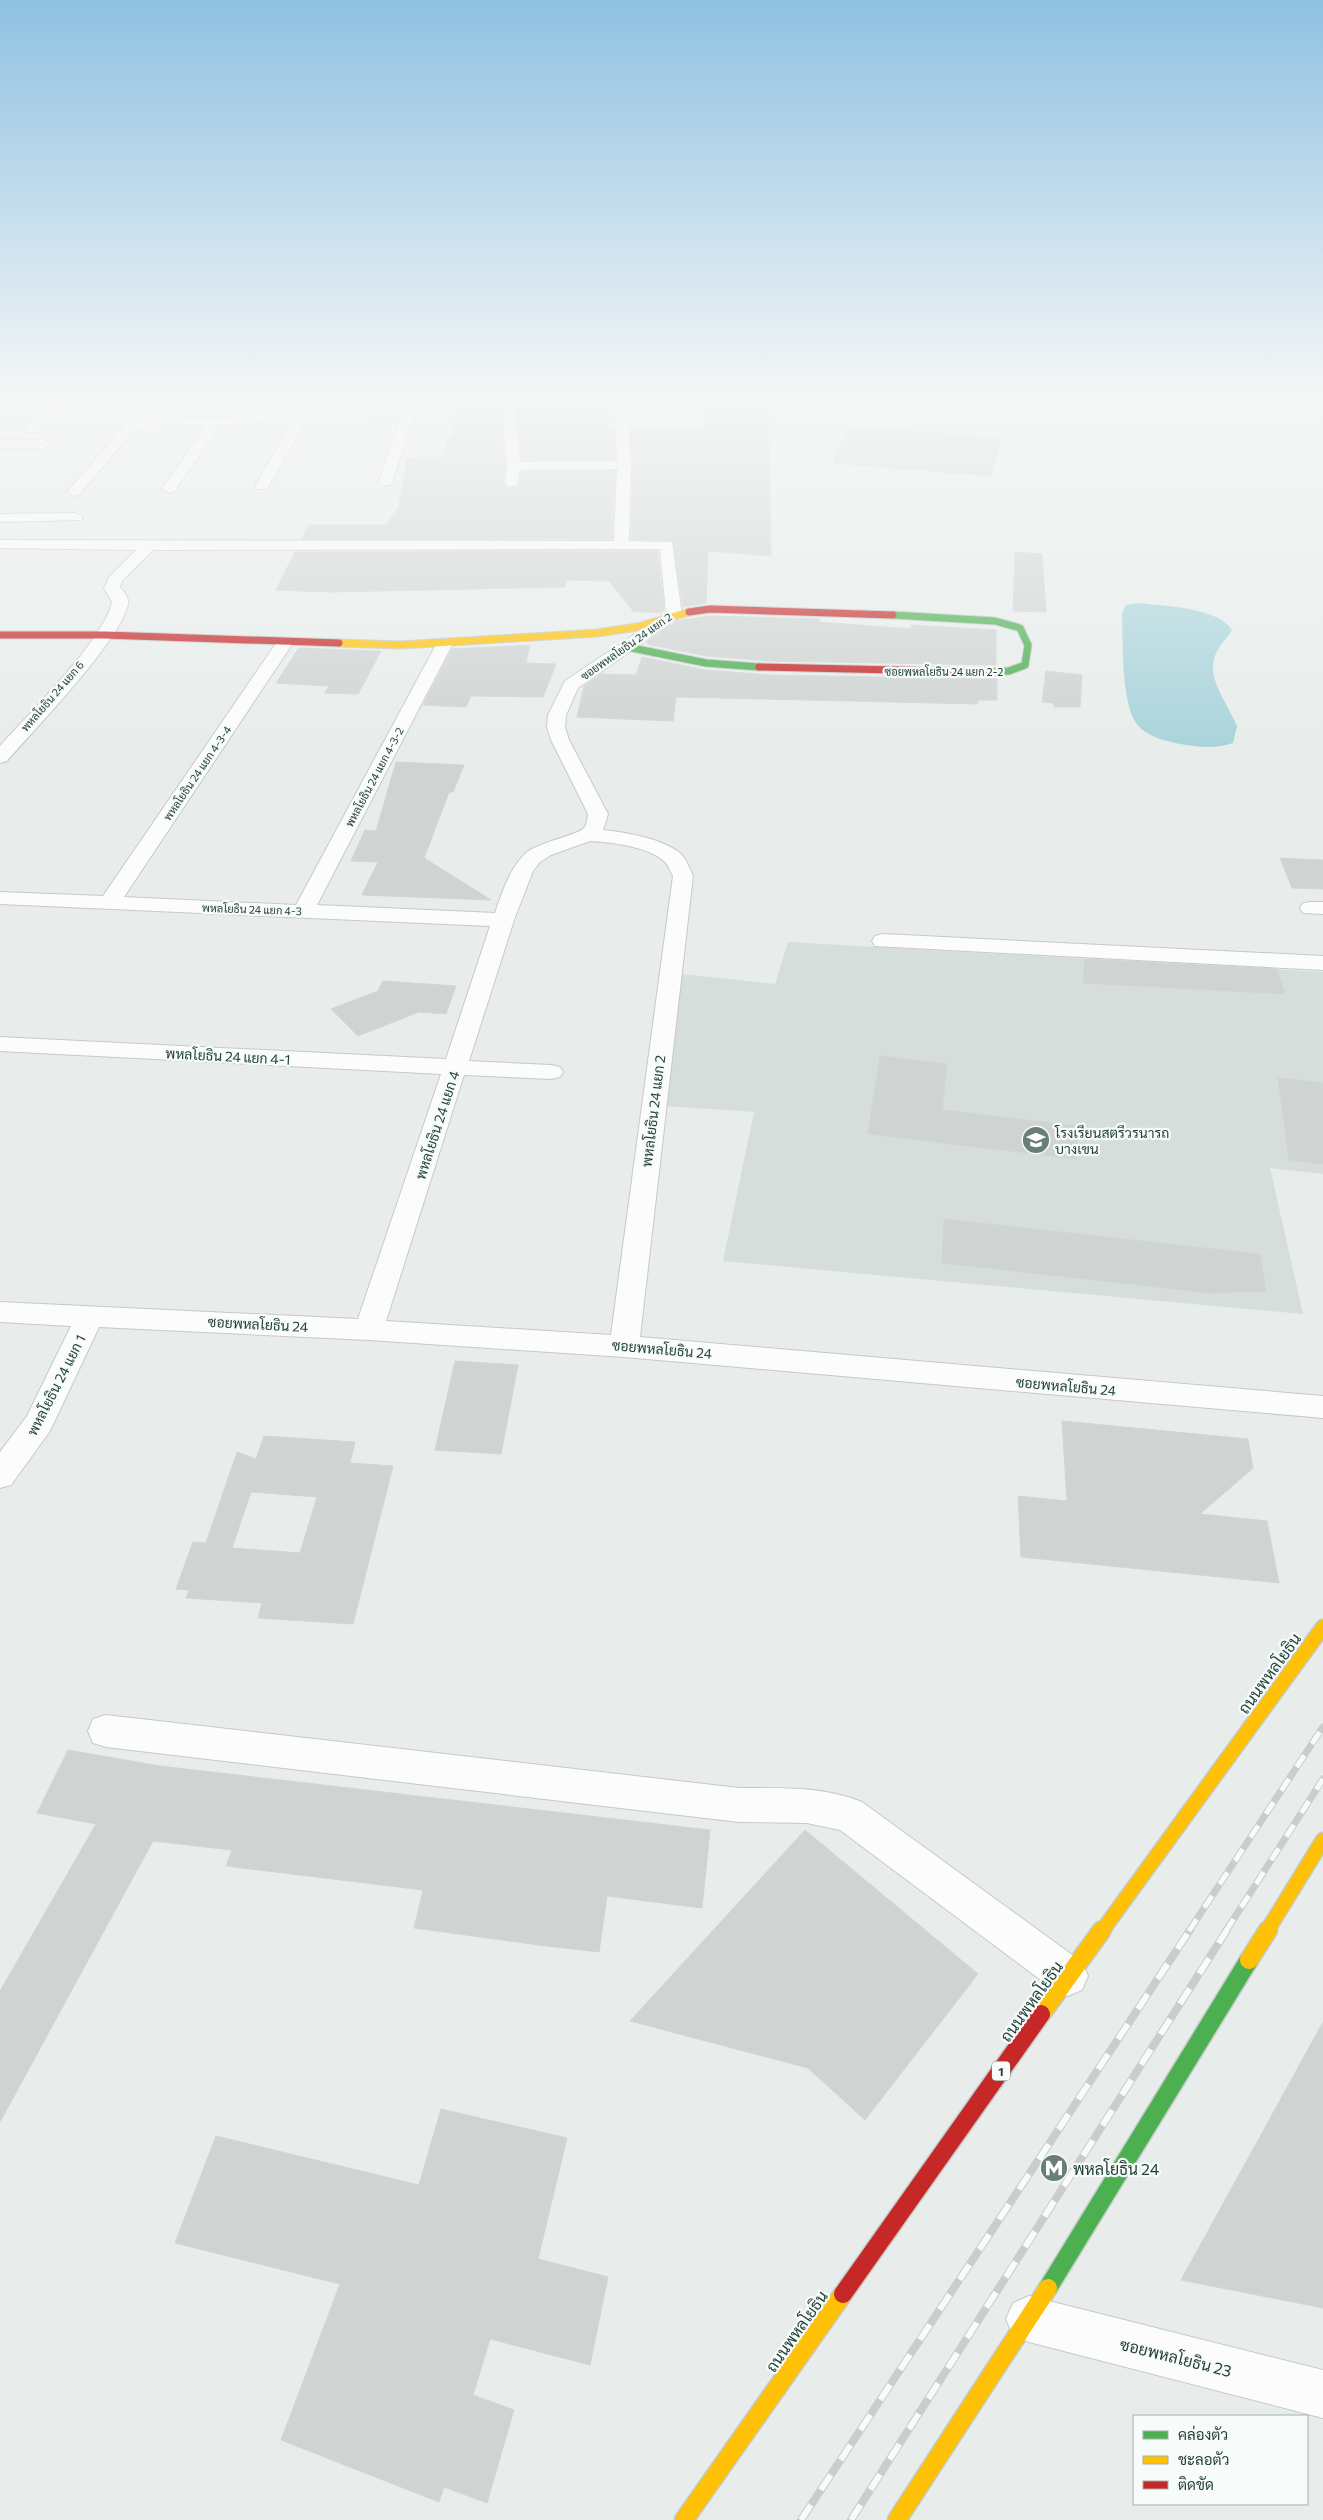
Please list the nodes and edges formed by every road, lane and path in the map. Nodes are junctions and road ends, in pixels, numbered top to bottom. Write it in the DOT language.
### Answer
graph roads {
  1 [pos="622,514"];
  2 [pos="76,517"];
  3 [pos="0,518"];
  4 [pos="0,544"];
  5 [pos="149,546"];
  6 [pos="621,546"];
  7 [pos="674,614"];
  8 [pos="0,634"];
  9 [pos="105,635"];
  10 [pos="284,643"];
  11 [pos="445,643"];
  12 [pos="627,647"];
  13 [pos="0,757"];
  14 [pos="589,835"];
  15 [pos="0,898"];
  16 [pos="109,903"];
  17 [pos="303,911"];
  18 [pos="503,920"];
  19 [pos="883,941"];
  20 [pos="1323,963"];
  21 [pos="0,1044"];
  22 [pos="455,1068"];
  23 [pos="551,1072"];
  24 [pos="0,1312"];
  25 [pos="90,1317"];
  26 [pos="369,1330"];
  27 [pos="624,1346"];
  28 [pos="1323,1407"];
  29 [pos="0,1476"];
  30 [pos="1323,1627"];
  31 [pos="106,1731"];
  32 [pos="1323,1840"];
  33 [pos="1068,1976"];
  34 [pos="1029,2319"];
  35 [pos="1323,2394"];
  36 [pos="684,2520"];
  37 [pos="897,2520"];
  1 -- 6 [label="street"];
  2 -- 3 [label="street"];
  4 -- 5 [label="street"];
  5 -- 6 [label="street"];
  5 -- 9 [label="street, พหลโยธิน 24 แยก 6"];
  6 -- 7 [label="street, ซอยพหลโยธิน 24 แยก 2"];
  7 -- 11 [label="street"];
  7 -- 12 [label="street, ซอยพหลโยธิน 24 แยก 2"];
  7 -- 12 [label="street, ซอยพหลโยธิน 24 แยก 2-2"];
  8 -- 9 [label="street"];
  9 -- 10 [label="street"];
  9 -- 13 [label="street, พหลโยธิน 24 แยก 6"];
  10 -- 11 [label="street"];
  10 -- 16 [label="street, พหลโยธิน 24 แยก 4-3-4"];
  11 -- 17 [label="street, พหลโยธิน 24 แยก 4-3-2"];
  12 -- 14 [label="street, ซอยพหลโยธิน 24 แยก 2"];
  14 -- 18 [label="street"];
  14 -- 27 [label="street, พหลโยธิน 24 แยก 2"];
  15 -- 16 [label="street, พหลโยธิน 24 แยก 4-3"];
  16 -- 17 [label="street, พหลโยธิน 24 แยก 4-3"];
  17 -- 18 [label="street, พหลโยธิน 24 แยก 4-3"];
  18 -- 22 [label="street, พหลโยธิน 24 แยก 4"];
  19 -- 20 [label="street"];
  21 -- 22 [label="street, พหลโยธิน 24 แยก 4-1"];
  22 -- 23 [label="street, พหลโยธิน 24 แยก 4-1"];
  22 -- 26 [label="street, พหลโยธิน 24 แยก 4"];
  24 -- 25 [label="street, ซอยพหลโยธิน 24"];
  25 -- 26 [label="street, ซอยพหลโยธิน 24"];
  25 -- 29 [label="street, พหลโยธิน 24 แยก 1"];
  26 -- 27 [label="street, ซอยพหลโยธิน 24"];
  27 -- 28 [label="street, ซอยพหลโยธิน 24"];
  30 -- 33 [label="street, ถนนพหลโยธิน / 1"];
  31 -- 33 [label="street"];
  32 -- 34 [label="street"];
  33 -- 36 [label="street, ถนนพหลโยธิน / 1"];
  34 -- 35 [label="street, ซอยพหลโยธิน 23"];
  34 -- 37 [label="street"];
}
